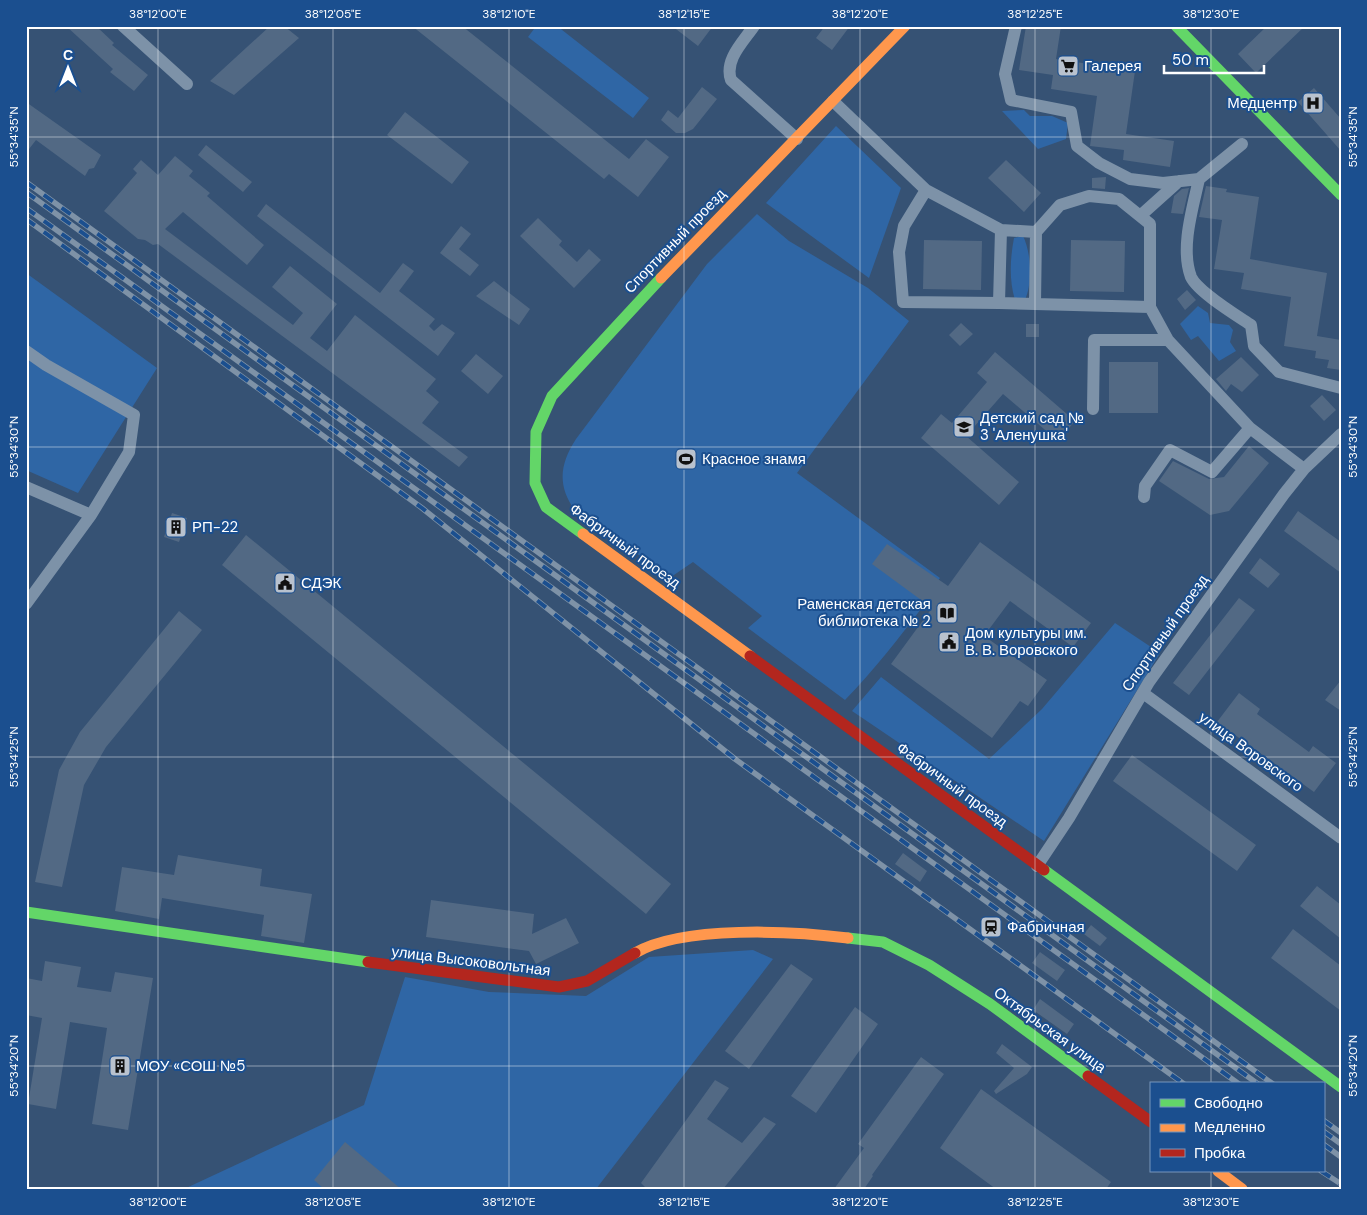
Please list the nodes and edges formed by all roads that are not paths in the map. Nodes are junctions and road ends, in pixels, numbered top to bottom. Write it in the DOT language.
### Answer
graph roads {
  1 [pos="123,26"];
  2 [pos="754,26"];
  3 [pos="905,26"];
  4 [pos="1016,26"];
  5 [pos="1176,26"];
  6 [pos="187,84"];
  7 [pos="833,101"];
  8 [pos="797,139"];
  9 [pos="1242,144"];
  10 [pos="1199,179"];
  11 [pos="1179,181"];
  12 [pos="926,190"];
  13 [pos="1341,195"];
  14 [pos="1140,216"];
  15 [pos="1001,230"];
  16 [pos="1036,232"];
  17 [pos="999,303"];
  18 [pos="1035,304"];
  19 [pos="1150,307"];
  20 [pos="1168,340"];
  21 [pos="26,351"];
  22 [pos="1341,388"];
  23 [pos="1092,409"];
  24 [pos="1250,428"];
  25 [pos="1341,434"];
  26 [pos="1304,469"];
  27 [pos="26,487"];
  28 [pos="1144,497"];
  29 [pos="546,507"];
  30 [pos="91,515"];
  31 [pos="26,604"];
  32 [pos="1143,693"];
  33 [pos="1341,838"];
  34 [pos="1037,866"];
  35 [pos="26,912"];
  36 [pos="929,965"];
  37 [pos="1341,1087"];
  38 [pos="1150,1121"];
  39 [pos="1219,1172"];
  40 [pos="1242,1189"];
  1 -- 6 [label="street"];
  2 -- 8 [label="street"];
  3 -- 7 [label="main road, Спортивный проезд"];
  4 -- 11 [label="street"];
  5 -- 13 [label="main road"];
  7 -- 8 [label="main road, Спортивный проезд"];
  7 -- 12 [label="street"];
  8 -- 29 [label="main road, Спортивный проезд"];
  9 -- 10 [label="street"];
  10 -- 11 [label="street"];
  10 -- 22 [label="street"];
  11 -- 14 [label="street"];
  12 -- 15 [label="street"];
  12 -- 17 [label="street"];
  14 -- 16 [label="street"];
  14 -- 19 [label="street"];
  15 -- 16 [label="street"];
  15 -- 17 [label="street"];
  16 -- 18 [label="street"];
  17 -- 18 [label="street"];
  18 -- 19 [label="street"];
  19 -- 20 [label="street"];
  20 -- 23 [label="street"];
  20 -- 24 [label="street"];
  21 -- 30 [label="street"];
  24 -- 26 [label="street"];
  24 -- 28 [label="street"];
  25 -- 26 [label="street, Спортивный проезд"];
  26 -- 32 [label="street, Спортивный проезд"];
  27 -- 30 [label="street"];
  29 -- 34 [label="main road, Фабричный проезд"];
  30 -- 31 [label="street"];
  32 -- 33 [label="street, улица Воровского"];
  32 -- 34 [label="street, Спортивный проезд"];
  34 -- 37 [label="main road, Фабричный проезд"];
  35 -- 36 [label="main road, улица Высоковольтная"];
  36 -- 38 [label="main road, Октябрьская улица"];
  39 -- 40 [label="main road"];
}
